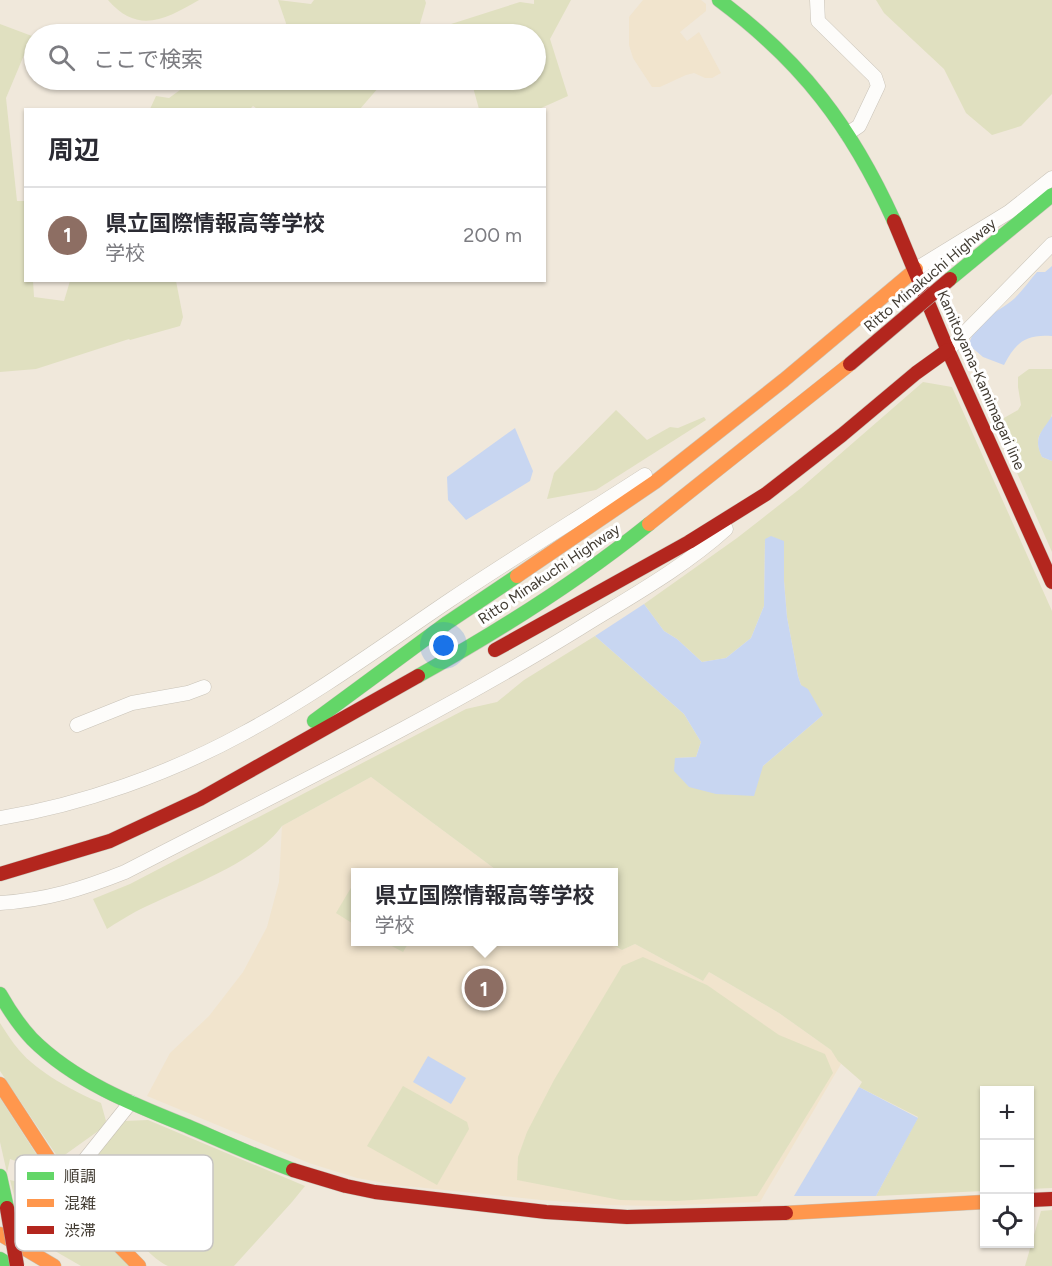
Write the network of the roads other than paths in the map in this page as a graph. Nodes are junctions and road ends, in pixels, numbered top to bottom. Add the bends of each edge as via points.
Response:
1 (719, 0) edge
2 (817, 0) edge
3 (733, 4) edge
4 (848, 134) junction
5 (1052, 178) edge
6 (1052, 195) edge
7 (1052, 244) edge
8 (916, 269) junction
9 (948, 351) junction
10 (702, 445) junction
11 (766, 494) junction
12 (1052, 582) edge
13 (484, 655) dead end
14 (454, 671) dead end
15 (204, 687) dead end
16 (77, 725) dead end
17 (235, 780) junction
18 (0, 818) edge
19 (0, 874) edge
20 (0, 903) edge
21 (0, 993) edge
22 (0, 1084) edge
23 (131, 1102) junction
24 (48, 1155) edge
25 (89, 1155) edge
26 (0, 1176) edge
27 (1052, 1199) edge
28 (1034, 1200) edge
29 (980, 1202) edge
30 (0, 1234) edge
31 (15, 1243) edge
32 (29, 1251) edge
33 (124, 1251) edge
34 (0, 1259) edge
35 (11, 1266) edge
36 (17, 1266) edge
37 (54, 1266) edge
38 (139, 1266) edge

1 - 3 main road, Kamitoyama-Kamimagari line
2 - 4 street via 818,21 875,76 878,86 859,126
3 - 4 main road, Kamitoyama-Kamimagari line via 786,55
4 - 8 main road, Kamitoyama-Kamimagari line via 883,195
5 - 8 street via 1010,212
6 - 17 main road, Ritto Minakuchi Highway, bridge via 850,364 602,562 495,633
7 - 9 street
8 - 9 main road, Kamitoyama-Kamimagari line
8 - 10 main road
9 - 11 main road
9 - 12 main road, Kamitoyama-Kamimagari line
10 - 17 main road via 655,482 447,623
10 - 18 street via 682,450 244,733 123,786
11 - 13 main road via 689,542
11 - 20 street via 710,544 658,580 473,692 125,872 78,890
14 - 17 main road
15 - 16 street via 132,703
17 - 19 main road, Ritto Minakuchi Highway via 110,841
21 - 23 main road via 23,1028 50,1056 81,1078
22 - 24 main road
23 - 25 street
23 - 29 main road via 277,1165 349,1187 406,1197 625,1217
26 - 36 main road, bridge
27 - 28 main road
30 - 31 main road
32 - 37 main road
33 - 38 main road
34 - 35 main road

